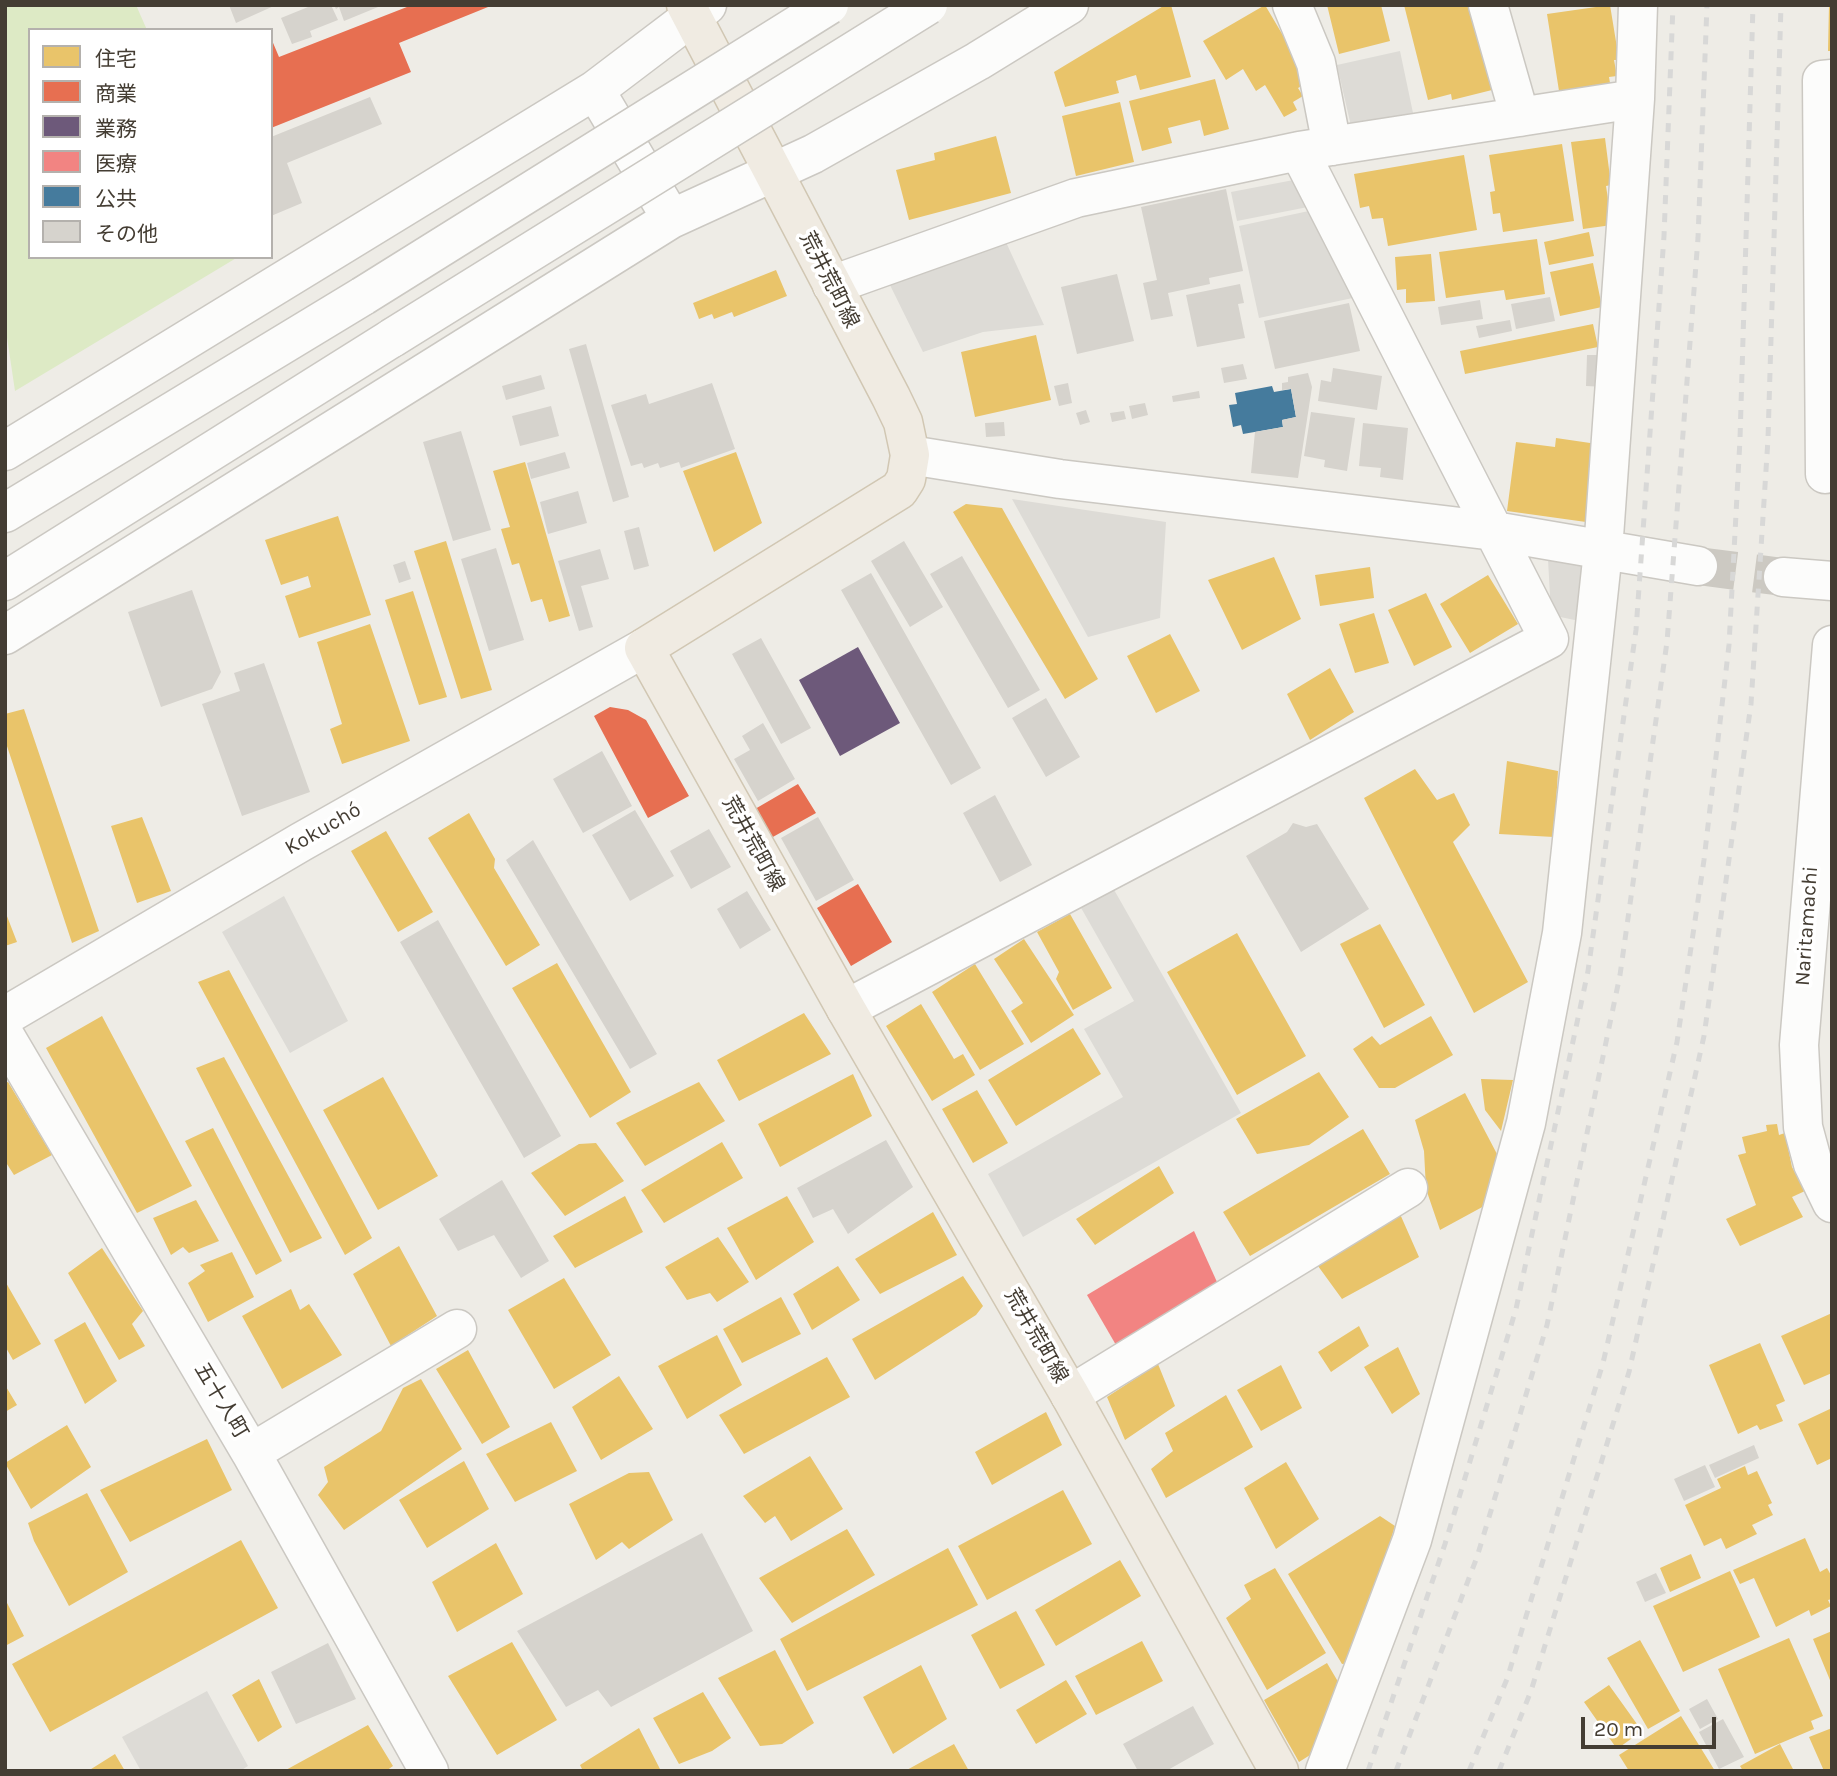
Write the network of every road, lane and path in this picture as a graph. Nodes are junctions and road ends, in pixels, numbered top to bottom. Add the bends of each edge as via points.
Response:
1 (829, 5) edge
2 (928, 5) edge
3 (1069, 5) edge
4 (1292, 5) edge
5 (1488, 5) edge
6 (1638, 5) edge
7 (695, 9) edge
8 (1832, 79) edge
9 (595, 90) junction
10 (1635, 99) junction
11 (1520, 117) junction
12 (1315, 149) junction
13 (775, 172) junction
14 (671, 219) junction
15 (832, 285) junction
16 (5, 451) edge
17 (909, 455) junction
18 (1825, 474) dead end
19 (5, 513) edge
20 (1494, 531) junction
21 (1603, 551) junction
22 (1698, 566) tunnel mouth
23 (1783, 577) tunnel mouth
24 (5, 581) edge
25 (1832, 581) edge
26 (5, 635) edge
27 (1832, 645) edge
28 (644, 648) junction
29 (846, 1009) junction
30 (5, 1016) edge
31 (5, 1036) edge
32 (1408, 1188) dead end
33 (1832, 1203) edge
34 (457, 1329) dead end
35 (1070, 1395) junction
36 (251, 1453) junction
37 (429, 1771) edge
38 (1279, 1771) edge
39 (1325, 1771) edge

1 - 19 street, bridge
2 - 24 street, bridge
3 - 13 street via 978,61
4 - 12 street via 1316,63
5 - 11 street
6 - 10 street
7 - 9 street
7 - 13 main road, 荒井荒町線
8 - 18 street via 1822,80
9 - 14 street
9 - 16 street
10 - 11 street
10 - 21 street
11 - 12 street
12 - 15 street via 1076,198
12 - 20 street
13 - 14 street
13 - 15 main road, 荒井荒町線
14 - 26 street
15 - 17 main road, 荒井荒町線 via 903,422
17 - 20 street via 1060,479
17 - 28 main road, 荒井荒町線 via 906,479 899,490
20 - 21 street
20 - 29 street via 1549,639
21 - 22 street
21 - 39 street via 1562,933 1526,1123 1412,1540
23 - 25 street
27 - 33 street, Naritamachi via 1799,1045 1803,1127
28 - 29 main road, 荒井荒町線
28 - 30 street, Kokuchó
29 - 35 main road, 荒井荒町線
31 - 36 street, 五十人町
32 - 35 street
34 - 36 street
35 - 38 main road, 荒井荒町線
36 - 37 street, 五十人町

